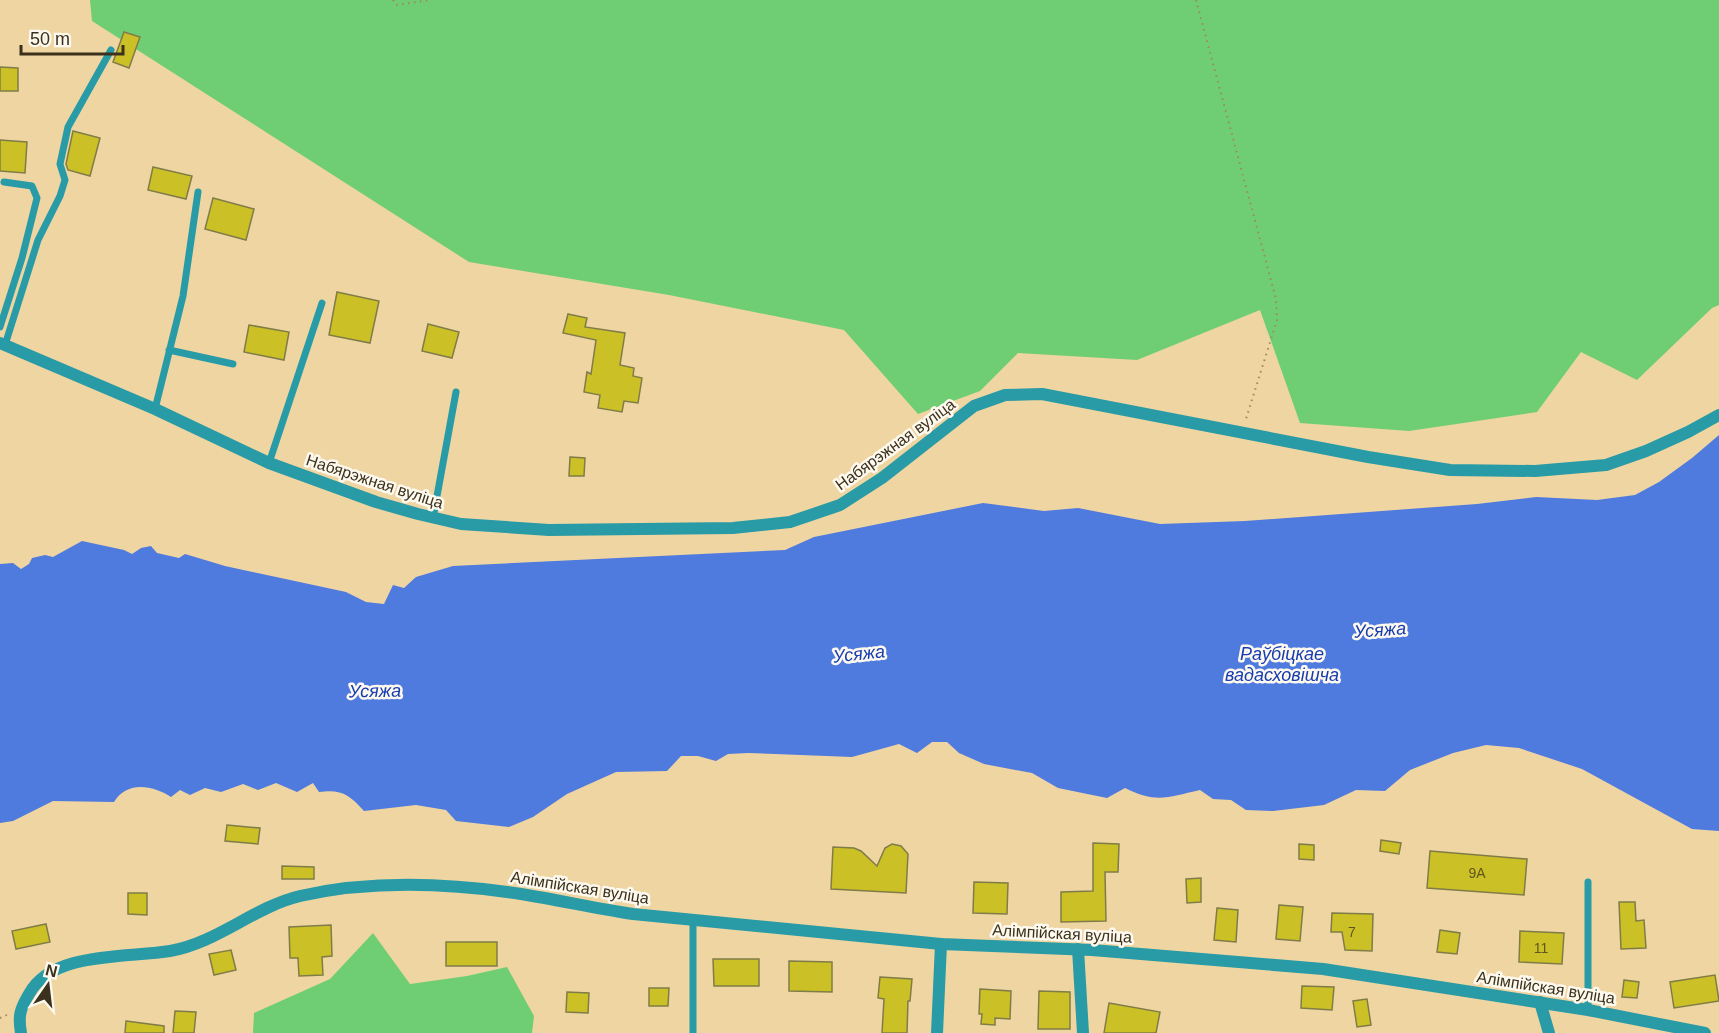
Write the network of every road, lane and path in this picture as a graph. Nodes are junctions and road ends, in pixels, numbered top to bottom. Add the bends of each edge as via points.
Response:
1 (393, 0) edge
2 (430, 0) edge
3 (1196, 0) edge
4 (111, 50) dead end
5 (4, 182) dead end
6 (198, 192) dead end
7 (322, 303) dead end
8 (0, 327) edge
9 (3, 344) edge
10 (169, 350) junction
11 (233, 364) dead end
12 (456, 392) dead end
13 (155, 409) junction
14 (1719, 415) edge
15 (1242, 433) junction
16 (269, 463) junction
17 (433, 518) junction
18 (1588, 882) dead end
19 (693, 919) junction
20 (941, 944) junction
21 (1078, 949) junction
22 (1540, 1002) junction
23 (1588, 1010) junction
24 (21, 1033) edge
25 (693, 1033) edge
26 (938, 1033) edge
27 (1083, 1033) edge
28 (1549, 1033) edge
29 (1705, 1033) edge

1 - 2 path via 396,5
3 - 15 path via 1276,299 1277,320
4 - 9 lane via 68,128 60,164 65,180 38,240
5 - 8 lane via 32,186 37,198
6 - 10 lane via 183,296
7 - 16 lane
9 - 13 street, Набярэжная вуліца
10 - 11 lane
10 - 13 lane
12 - 17 lane
13 - 16 street, Набярэжная вуліца
14 - 15 street, Набярэжная вуліца via 1646,451 1606,465 1535,471 1450,470
15 - 17 street, Набярэжная вуліца via 1042,394 1005,394 974,406 882,478 840,505 790,522 733,528 549,530 461,524
16 - 17 street, Набярэжная вуліца
18 - 23 lane
19 - 20 street, Алімпійская вуліца
19 - 24 street, Алімпійская вуліца via 633,914 469,887 346,888 297,897 173,951 76,961 52,971 34,985 20,1010
19 - 25 lane
20 - 21 street, Алімпійская вуліца
20 - 26 street
21 - 22 street, Алімпійская вуліца via 1323,969
21 - 27 street
22 - 23 street, Алімпійская вуліца
22 - 28 street
23 - 29 street, Алімпійская вуліца

